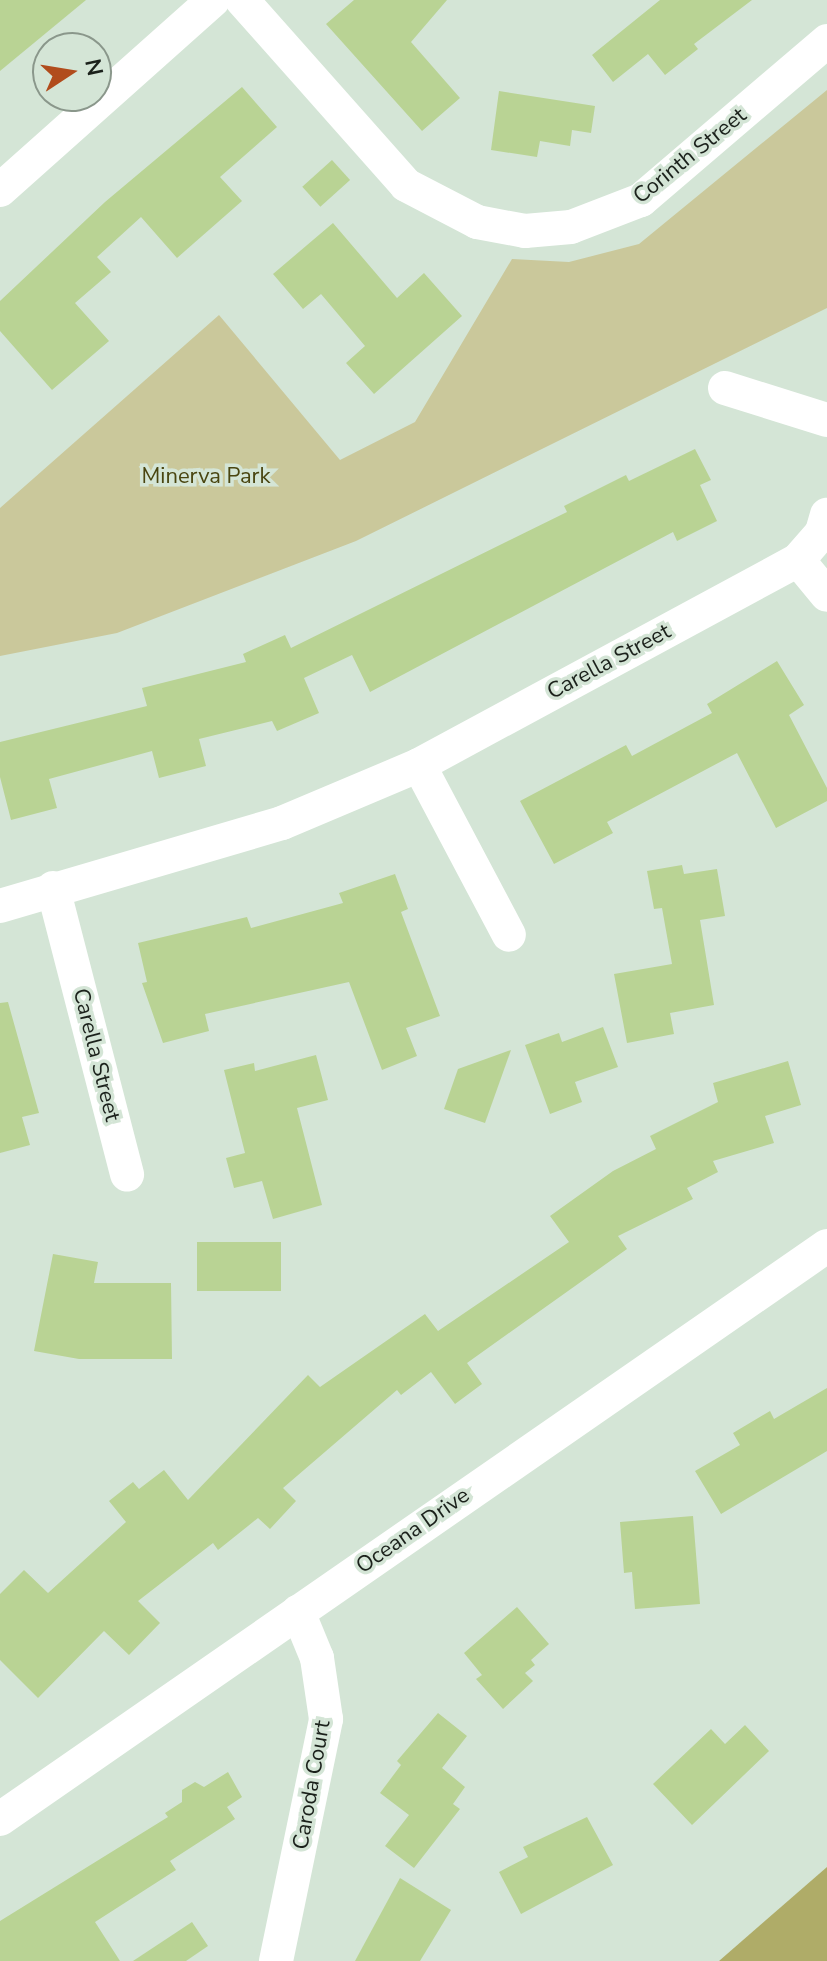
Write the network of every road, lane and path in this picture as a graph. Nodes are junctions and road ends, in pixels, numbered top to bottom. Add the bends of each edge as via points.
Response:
1 (213, 0) edge
2 (242, 0) edge
3 (827, 41) edge
4 (0, 190) edge
5 (725, 388) dead end
6 (827, 420) edge
7 (827, 515) edge
8 (798, 560) junction
9 (827, 595) edge
10 (419, 765) junction
11 (53, 888) junction
12 (0, 906) edge
13 (509, 935) dead end
14 (127, 1175) dead end
15 (827, 1246) edge
16 (298, 1612) junction
17 (0, 1819) edge
18 (276, 1961) edge

1 - 4 street
2 - 3 street, Corinth Street via 406,185 477,222 525,231 571,227 641,200
5 - 6 street
7 - 8 street, Carella Street via 822,532
8 - 9 street
8 - 10 street, Carella Street
10 - 11 street, Carella Street via 282,823
10 - 13 street
11 - 12 street, Carella Street
11 - 14 street, Carella Street
15 - 16 street, Oceana Drive
16 - 17 street, Oceana Drive
16 - 18 street, Caroda Court via 317,1658 326,1719

